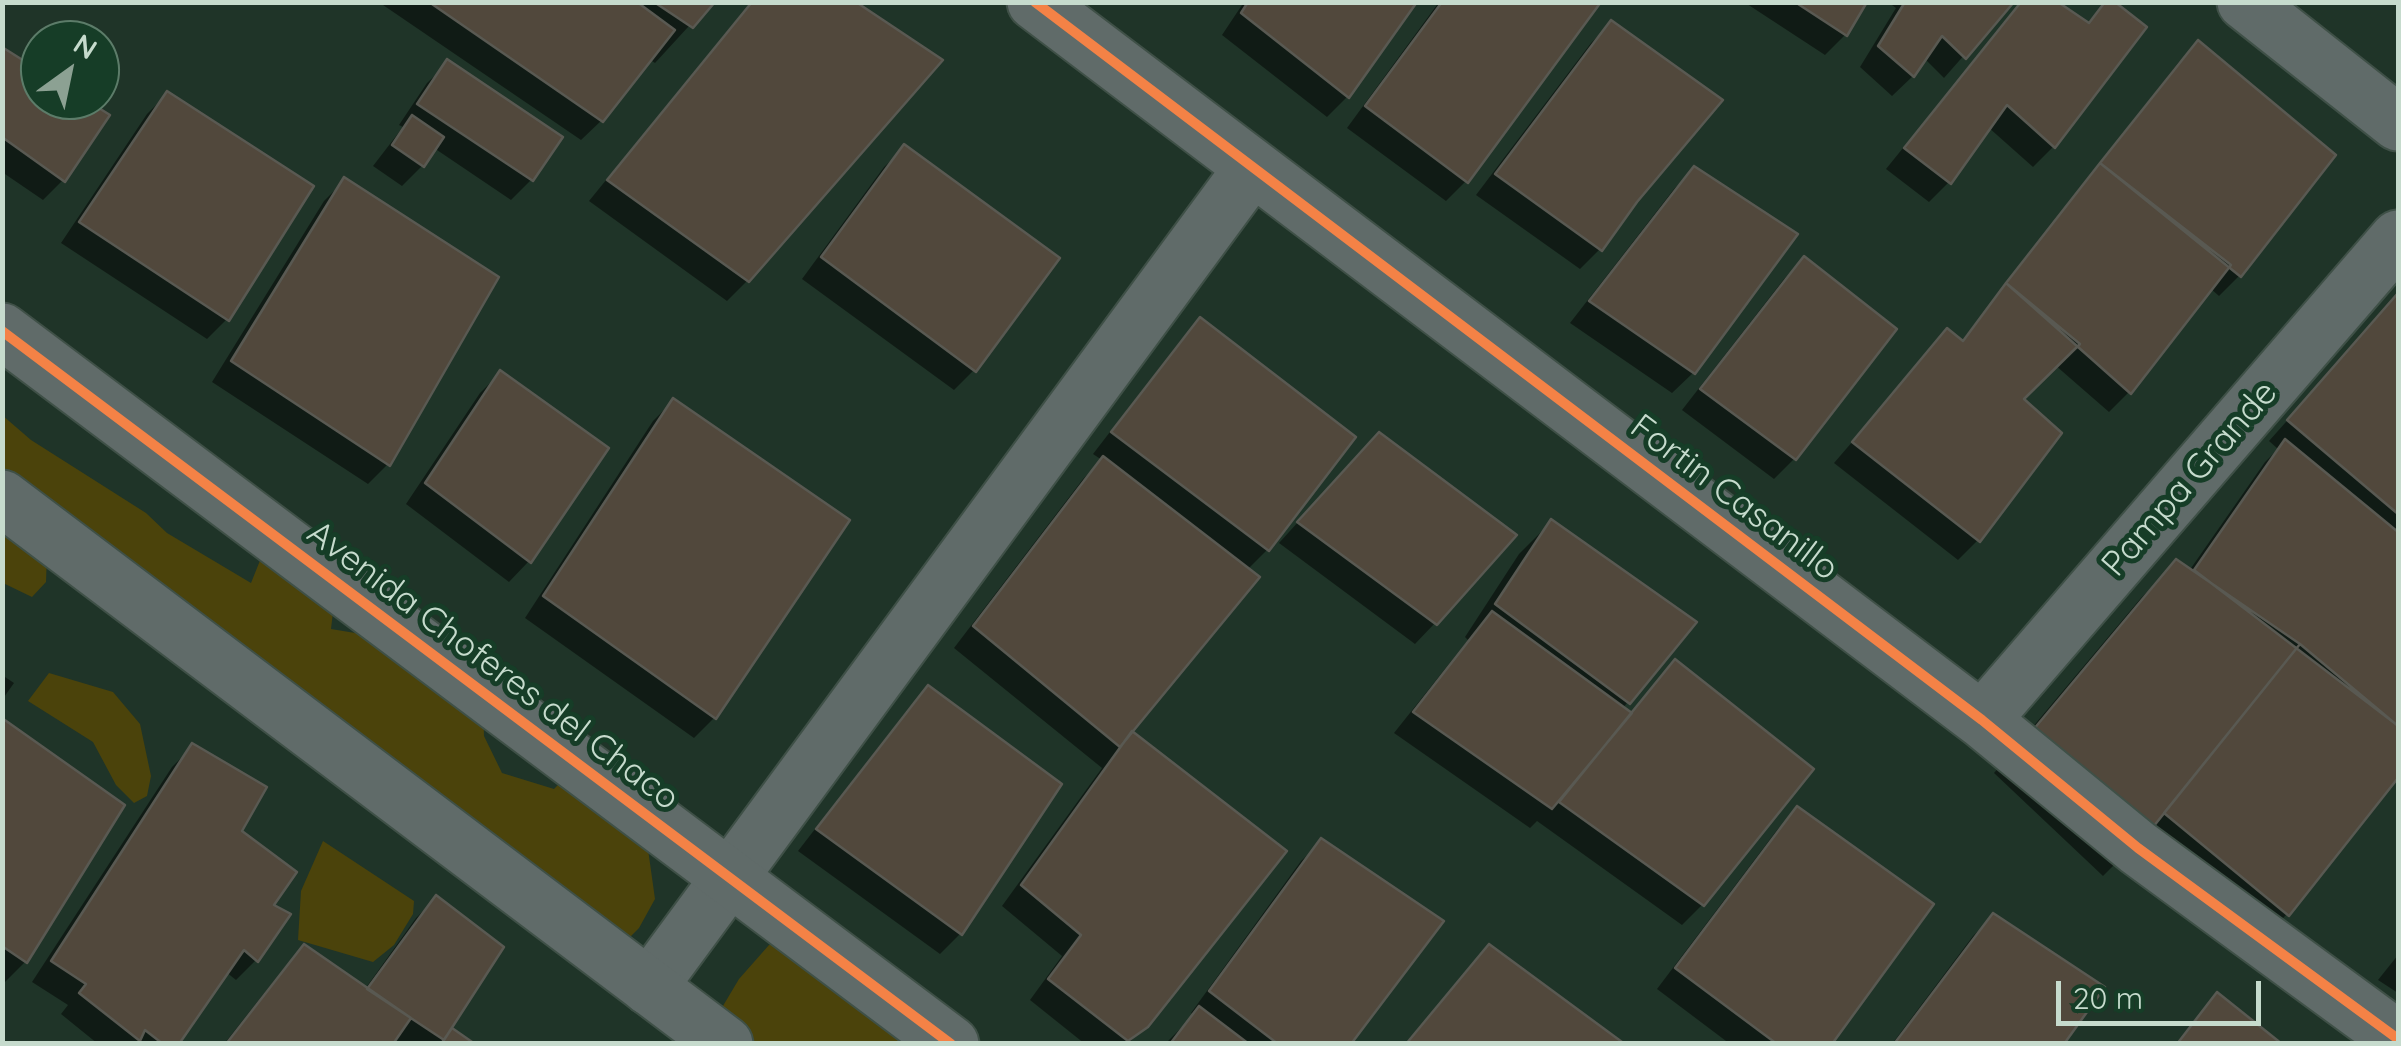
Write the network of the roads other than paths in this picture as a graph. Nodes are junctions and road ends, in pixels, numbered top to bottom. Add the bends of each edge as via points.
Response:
1 (1036, 2) edge
2 (2245, 2) edge
3 (2398, 123) edge
4 (1252, 168) junction
5 (2398, 238) edge
6 (2, 331) edge
7 (2, 498) edge
8 (1982, 720) junction
9 (730, 877) junction
10 (649, 987) junction
11 (2398, 1039) edge
12 (725, 1044) edge
13 (952, 1044) edge

1 - 4 street, Fortin Casanillo
2 - 3 street
4 - 8 street, Fortin Casanillo
4 - 9 street
5 - 8 street, Pampa Grande
6 - 9 street, Avenida Choferes del Chaco
7 - 10 street
8 - 11 street, Fortin Casanillo via 2138,848
9 - 10 street
9 - 13 street, Avenida Choferes del Chaco
10 - 12 street

